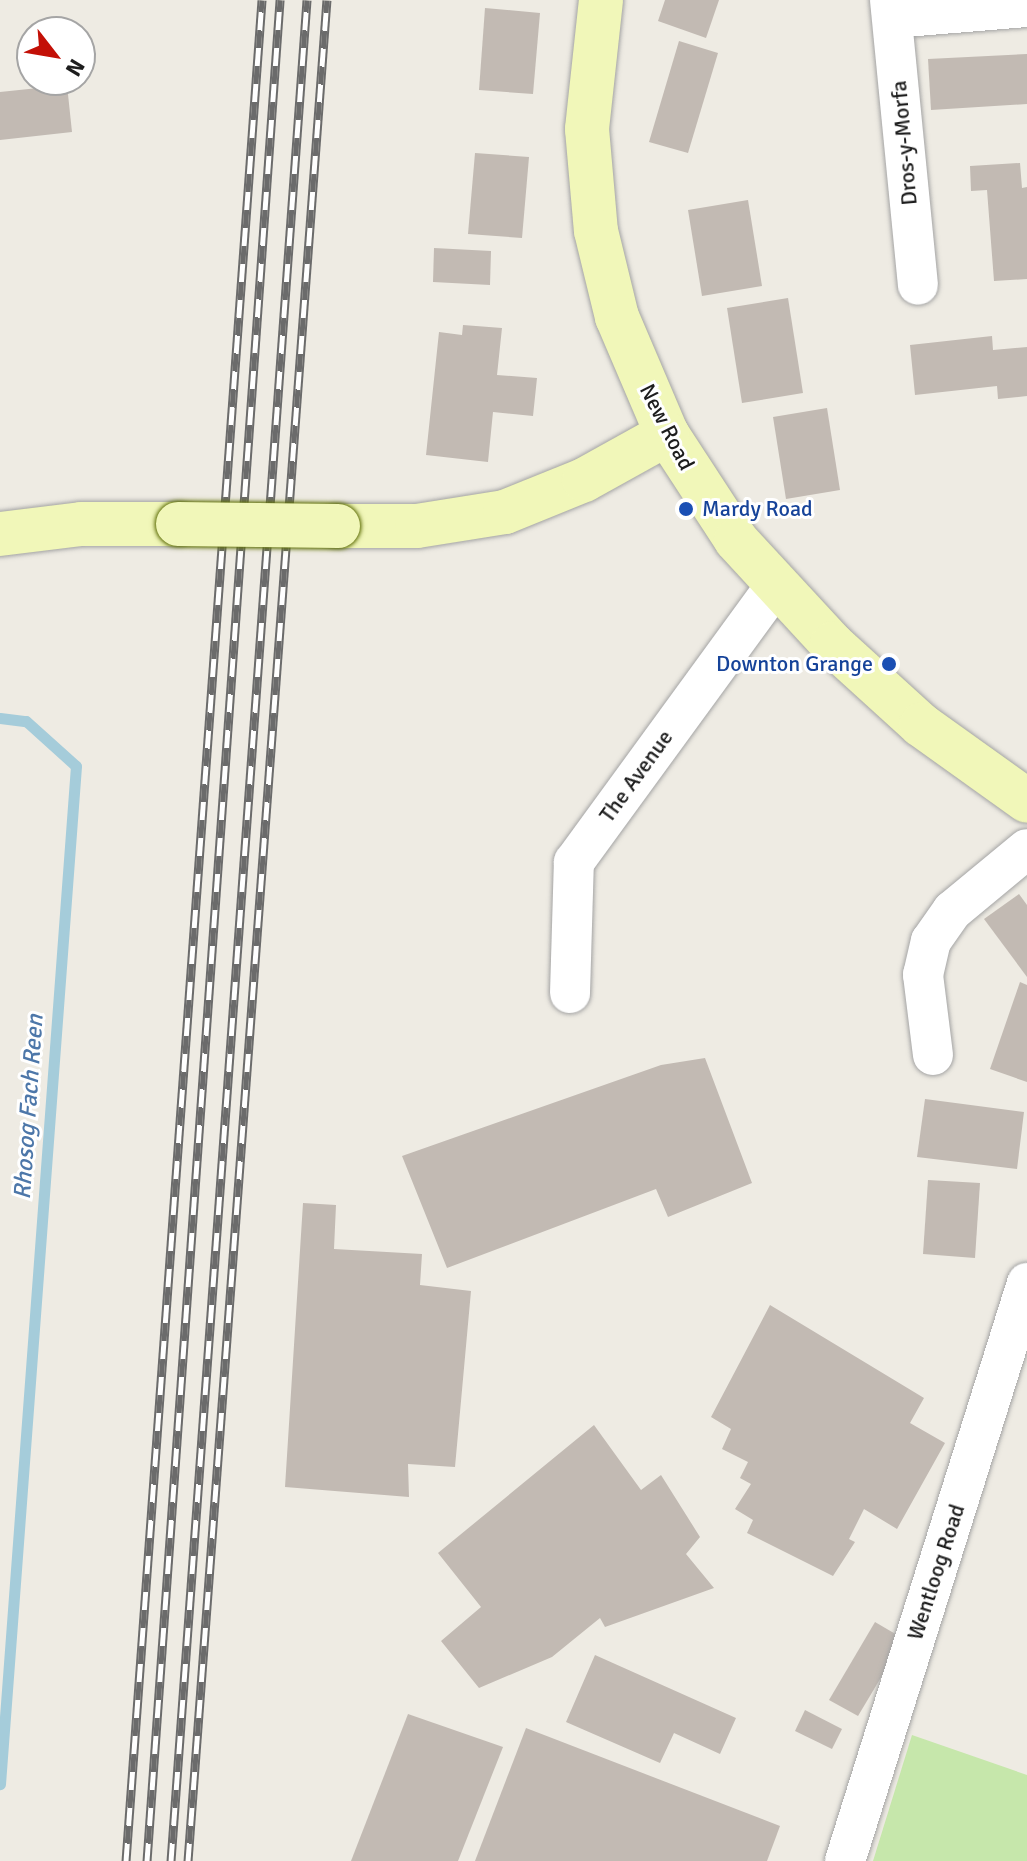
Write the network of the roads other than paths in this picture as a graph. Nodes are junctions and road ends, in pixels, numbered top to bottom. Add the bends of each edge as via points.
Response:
1 (601, 0) edge
2 (1027, 7) edge
3 (892, 9) edge
4 (918, 285) dead end
5 (667, 434) junction
6 (0, 534) edge
7 (776, 585) junction
8 (1017, 786) edge
9 (1027, 849) edge
10 (570, 993) dead end
11 (933, 1055) dead end
12 (1027, 1283) edge
13 (845, 1861) edge

1 - 5 main road, New Road via 587,129 596,231 617,317
2 - 3 street
3 - 4 street, Dros-y-Morfa
5 - 6 main road, bridge via 584,480 505,512 417,526 81,524
5 - 7 main road, New Road via 706,500
7 - 8 main road, New Road via 862,674
7 - 10 street, The Avenue via 574,862
9 - 11 street via 952,911 931,941 923,975
12 - 13 street, Wentloog Road

